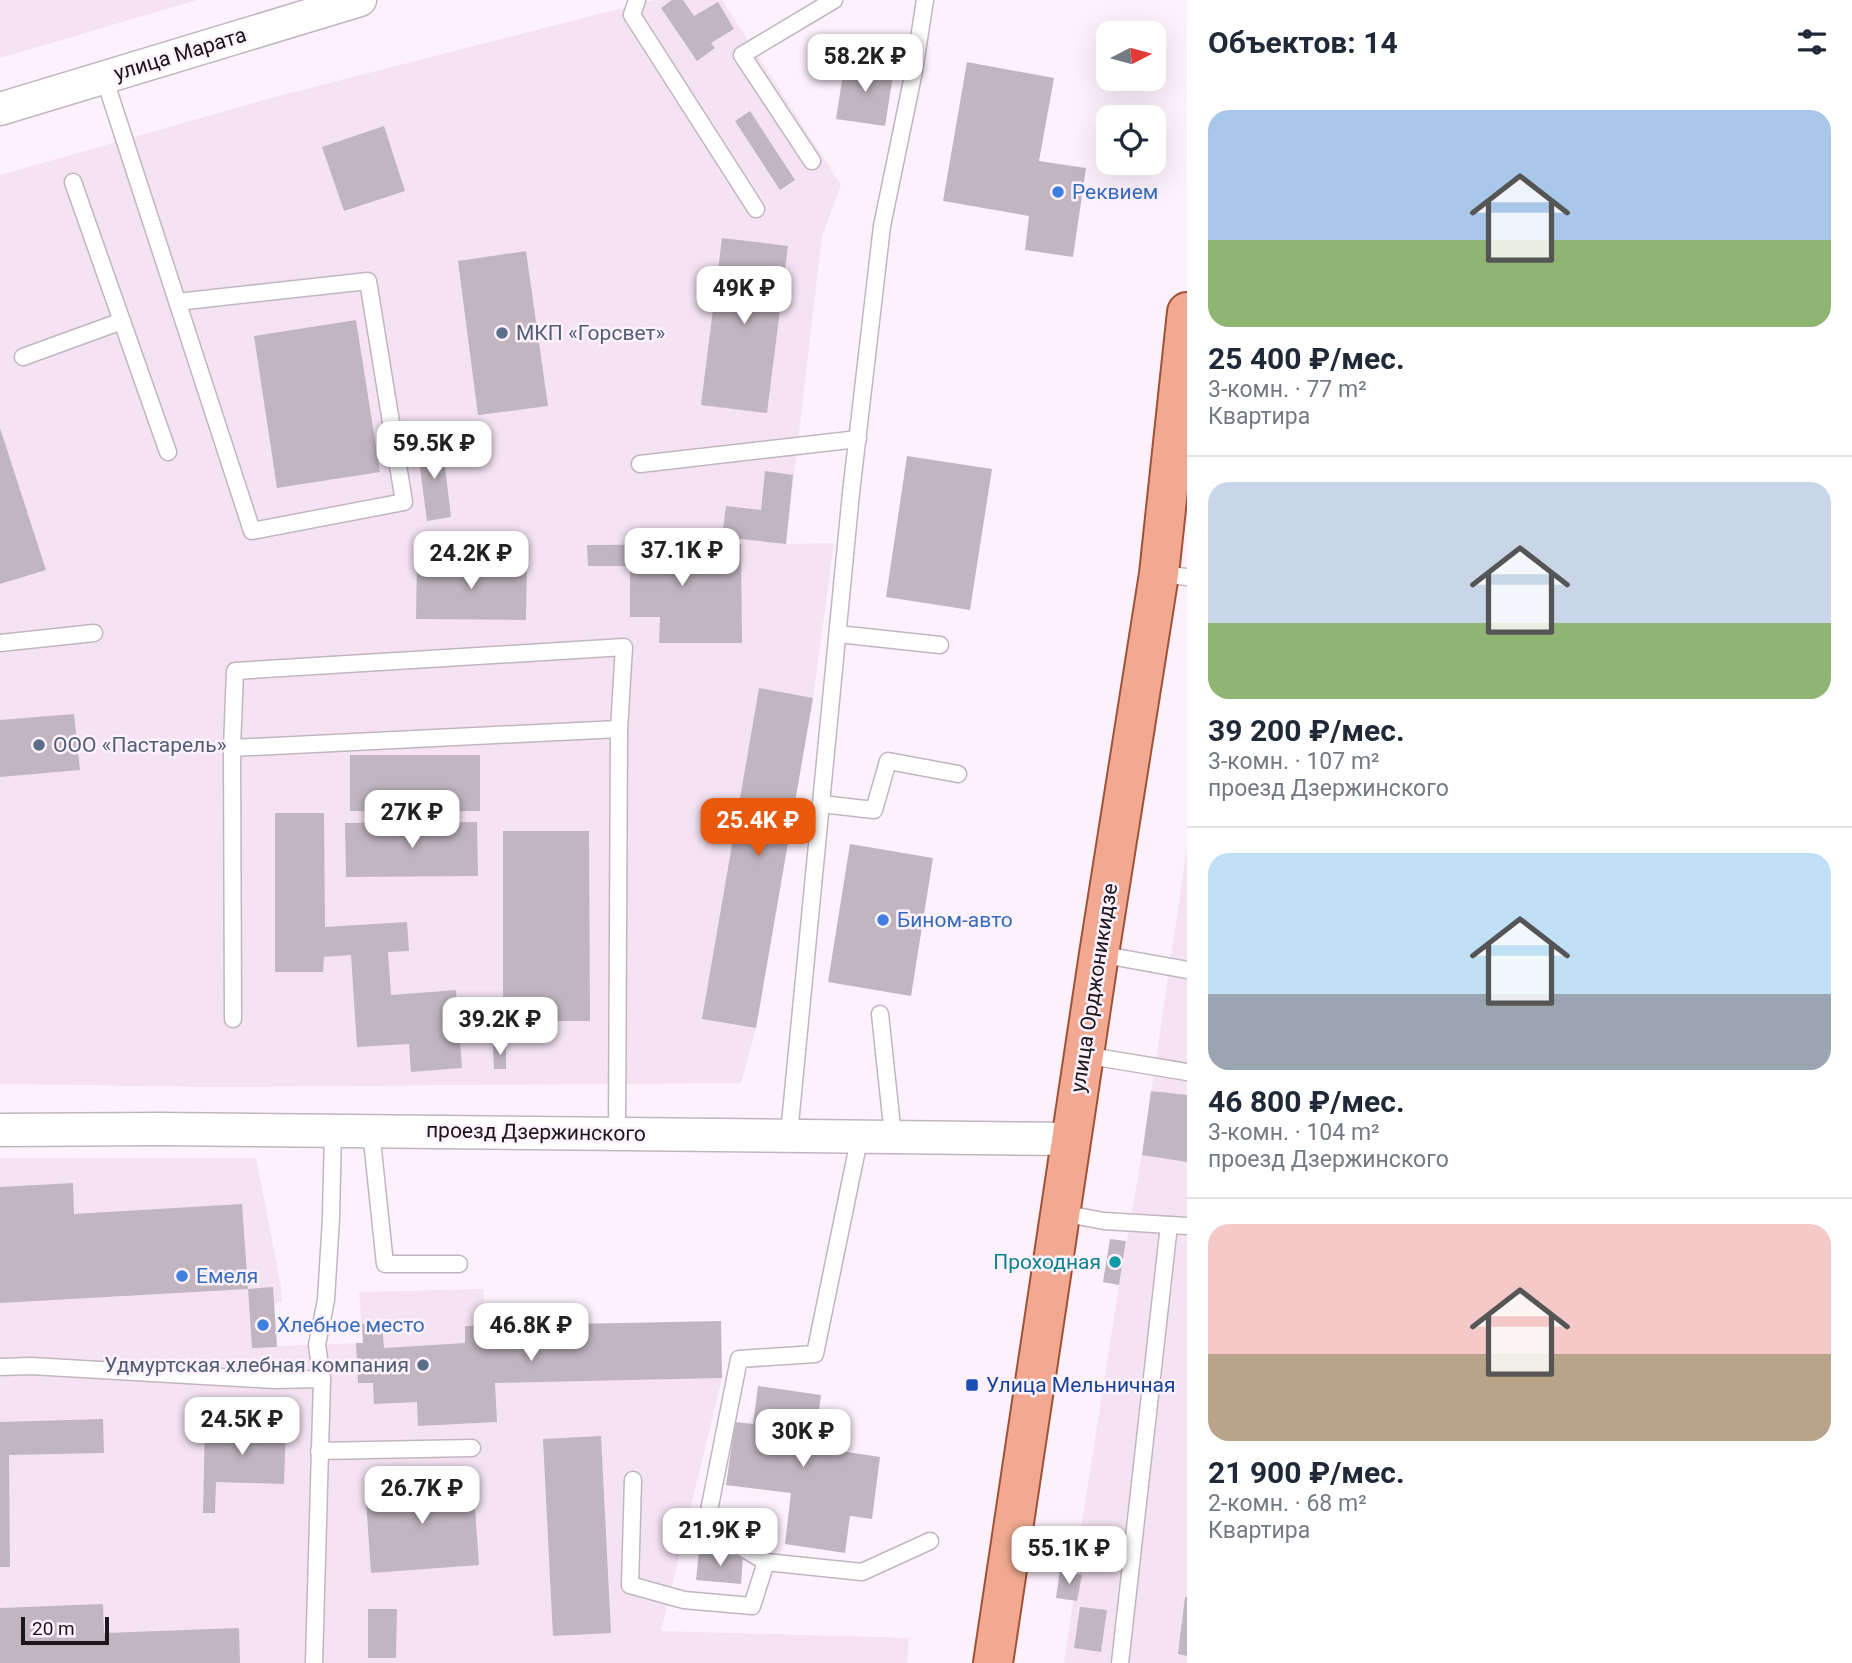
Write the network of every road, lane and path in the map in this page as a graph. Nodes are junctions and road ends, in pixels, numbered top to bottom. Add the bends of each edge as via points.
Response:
1 (360, 0) edge
2 (637, 0) edge
3 (834, 0) edge
4 (925, 0) edge
5 (104, 78) junction
6 (0, 109) edge
7 (812, 161) dead end
8 (73, 182) dead end
9 (756, 209) dead end
10 (177, 302) junction
11 (1187, 312) edge
12 (122, 321) junction
13 (23, 357) dead end
14 (858, 439) junction
15 (168, 452) dead end
16 (639, 464) dead end
17 (1173, 575) edge
18 (94, 632) dead end
19 (838, 634) junction
20 (0, 643) edge
21 (940, 645) dead end
22 (619, 729) junction
23 (232, 748) junction
24 (958, 774) dead end
25 (821, 804) junction
26 (1099, 954) junction
27 (1187, 970) edge
28 (880, 1014) dead end
29 (233, 1019) dead end
30 (1084, 1055) junction
31 (1187, 1072) edge
32 (0, 1130) edge
33 (333, 1130) junction
34 (371, 1130) junction
35 (617, 1133) junction
36 (789, 1135) junction
37 (860, 1135) junction
38 (893, 1136) junction
39 (1072, 1139) junction
40 (1061, 1213) junction
41 (1169, 1225) junction
42 (1187, 1226) edge
43 (458, 1264) dead end
44 (0, 1367) edge
45 (322, 1379) junction
46 (472, 1448) dead end
47 (320, 1451) junction
48 (633, 1480) dead end
49 (930, 1541) dead end
50 (766, 1562) junction
51 (314, 1663) edge
52 (993, 1663) edge
53 (1120, 1663) edge

1 - 5 street, улица Марата
2 - 9 lane via 632,15
3 - 7 lane via 742,55
4 - 14 lane via 882,226
5 - 6 street, улица Марата
5 - 10 lane
8 - 12 lane
10 - 10 lane via 252,531 404,502 368,282
11 - 17 main road, улица Орджоникидзе
12 - 13 lane
12 - 15 lane
14 - 16 lane
14 - 19 lane
17 - 26 main road, улица Орджоникидзе
18 - 20 lane
19 - 21 lane
19 - 25 lane
22 - 23 lane
22 - 23 lane via 624,647 234,671
22 - 35 lane
23 - 29 lane
24 - 25 lane via 888,761 874,810
25 - 36 lane
26 - 27 lane
26 - 30 main road, улица Орджоникидзе
28 - 38 lane
30 - 31 lane
30 - 39 main road, улица Орджоникидзе
32 - 33 street, проезд Дзержинского
33 - 34 street, проезд Дзержинского
33 - 45 lane via 326,1300 317,1345
34 - 35 street, проезд Дзержинского
34 - 43 lane via 384,1264
35 - 36 street, проезд Дзержинского
36 - 37 street, проезд Дзержинского
37 - 38 street, проезд Дзержинского
37 - 50 lane via 815,1354 738,1359 706,1526
38 - 39 street, проезд Дзержинского
39 - 40 main road, улица Орджоникидзе
40 - 41 lane
40 - 52 main road, улица Орджоникидзе
41 - 42 lane
41 - 53 lane
44 - 45 lane
45 - 47 lane
46 - 47 lane
47 - 51 lane
48 - 50 lane via 630,1585 684,1600 752,1606
49 - 50 lane via 862,1572

